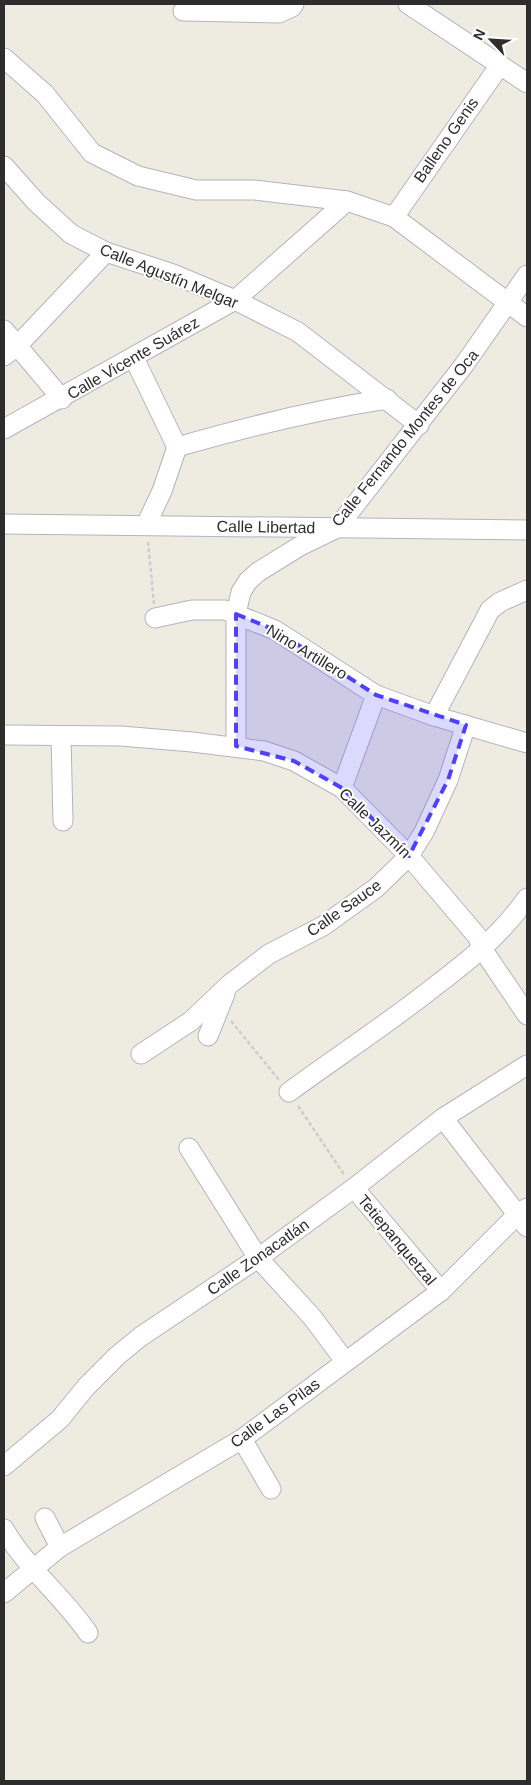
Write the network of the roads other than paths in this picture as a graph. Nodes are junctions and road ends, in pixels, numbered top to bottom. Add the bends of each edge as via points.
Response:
1 (294, 4) edge
2 (408, 4) edge
3 (183, 11) dead end
4 (4, 58) edge
5 (500, 64) junction
6 (527, 83) edge
7 (4, 166) edge
8 (347, 201) junction
9 (394, 216) junction
10 (106, 252) junction
11 (527, 275) edge
12 (235, 300) junction
13 (508, 304) junction
14 (527, 317) edge
15 (4, 330) edge
16 (11, 350) edge
17 (134, 358) junction
18 (62, 399) junction
19 (387, 399) junction
20 (419, 425) junction
21 (4, 429) edge
22 (177, 447) junction
23 (4, 524) edge
24 (146, 525) junction
25 (337, 528) junction
26 (526, 529) edge
27 (527, 590) edge
28 (236, 614) junction
29 (155, 618) road end
30 (376, 696) junction
31 (434, 716) junction
32 (466, 725) junction
33 (4, 735) edge
34 (61, 737) junction
35 (527, 743) edge
36 (236, 746) junction
37 (342, 788) junction
38 (63, 821) dead end
39 (410, 856) junction
40 (527, 898) edge
41 (483, 950) junction
42 (230, 984) junction
43 (527, 1013) edge
44 (208, 1036) dead end
45 (141, 1054) dead end
46 (527, 1065) edge
47 (289, 1092) dead end
48 (442, 1118) junction
49 (189, 1148) dead end
50 (354, 1188) junction
51 (524, 1217) edge
52 (258, 1258) junction
53 (441, 1291) junction
54 (345, 1361) junction
55 (242, 1439) junction
56 (4, 1466) edge
57 (271, 1489) dead end
58 (45, 1518) dead end
59 (4, 1529) edge
60 (60, 1547) junction
61 (31, 1569) junction
62 (4, 1593) edge
63 (88, 1634) dead end

1 - 3 street via 279,13
2 - 5 street
4 - 8 street via 45,94 92,153 138,176 196,190 254,190
5 - 6 street
5 - 9 street, Balleno Genis
7 - 10 street, Calle Agustín Melgar via 71,234
8 - 9 street
8 - 12 street, Calle Vicente Suárez
9 - 13 street
10 - 12 street, Calle Agustín Melgar via 173,274
10 - 16 street
11 - 13 street, Calle Fernando Montes de Oca
12 - 17 street, Calle Vicente Suárez
12 - 19 street, Calle Agustín Melgar via 298,332
13 - 14 street
13 - 20 street, Calle Fernando Montes de Oca
15 - 16 street
16 - 18 street
17 - 18 street, Calle Vicente Suárez
17 - 22 street
18 - 21 street, Calle Vicente Suárez
19 - 20 street, Calle Agustín Melgar
19 - 22 street via 326,408
20 - 25 street, Calle Fernando Montes de Oca
22 - 24 street
23 - 24 street, Calle Libertad
24 - 25 street, Calle Libertad
25 - 26 street, Calle Libertad
25 - 28 street, Calle Fernando Montes de Oca via 258,572 241,592
27 - 31 street via 490,610
28 - 29 street, Nino Artillero via 225,610 192,610
28 - 30 street, Nino Artillero via 275,630
28 - 36 street, Calle Fernando Montes de Oca
30 - 31 street, Nino Artillero
30 - 37 street
31 - 32 street, Nino Artillero
32 - 35 street, Nino Artillero
32 - 39 street, Calle Sauce via 448,780
33 - 34 street, Calle Jazmín
34 - 36 street, Calle Jazmín via 120,736
34 - 38 street
36 - 37 street, Calle Jazmín via 294,761
37 - 39 street, Calle Jazmín
39 - 41 street, Calle Jazmín via 477,936
39 - 42 street, Calle Sauce via 376,888 323,926 269,954
40 - 41 street
41 - 43 street, Calle Jazmín
41 - 47 street
42 - 44 street
42 - 45 street, Calle Sauce via 191,1021
46 - 48 street, Calle Zonacatlán
48 - 50 street, Calle Zonacatlán
48 - 51 street
49 - 52 street
50 - 52 street, Calle Zonacatlán
50 - 53 street, Tetiepanquetzal
51 - 53 street, Calle Las Pilas
52 - 54 street via 312,1318
52 - 56 street, Calle Zonacatlán via 140,1337 86,1387 60,1419
53 - 54 street, Calle Las Pilas
54 - 55 street, Calle Las Pilas
55 - 57 street
55 - 60 street, Calle Las Pilas
58 - 60 street
59 - 61 street
60 - 61 street, Calle Las Pilas
61 - 62 street, Calle Las Pilas
61 - 63 street via 76,1615

